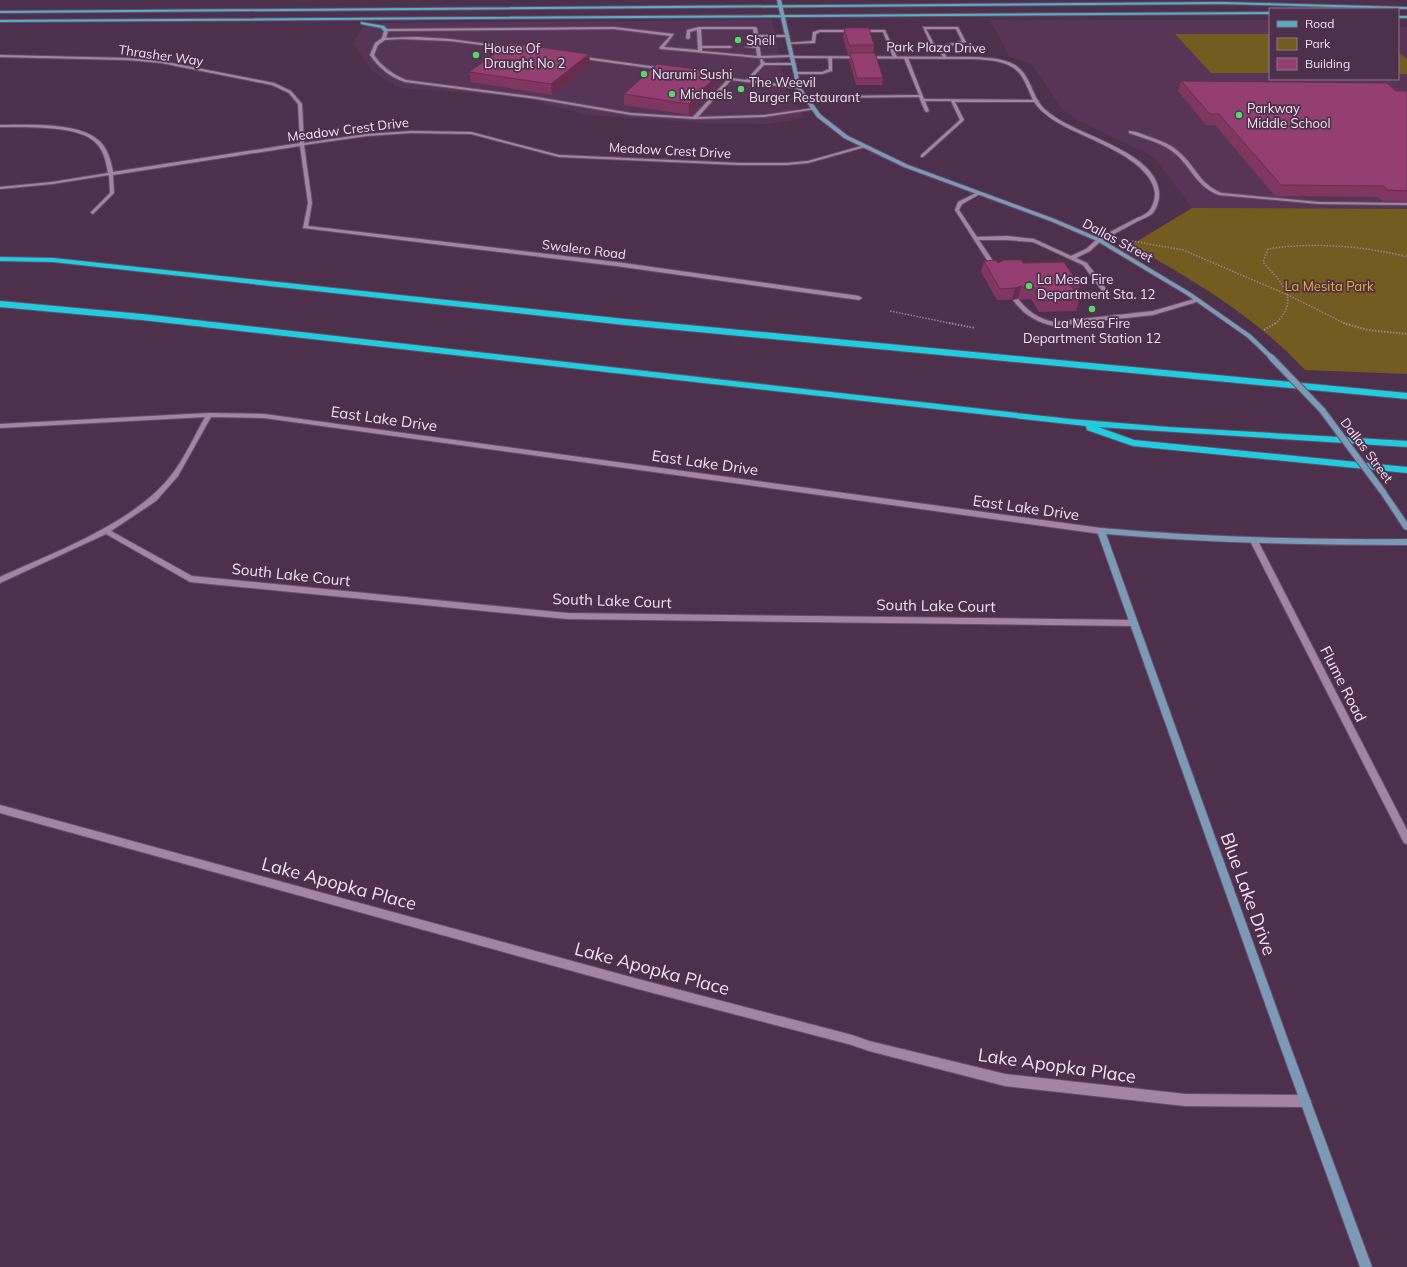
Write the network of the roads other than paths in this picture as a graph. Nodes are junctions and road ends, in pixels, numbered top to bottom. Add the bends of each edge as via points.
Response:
1 (779, 0) edge
2 (635, 2) dead end
3 (661, 2) dead end
4 (781, 6) junction
5 (618, 7) junction
6 (680, 7) junction
7 (1407, 8) edge
8 (0, 12) edge
9 (1269, 13) edge
10 (783, 15) junction
11 (309, 19) junction
12 (0, 21) edge
13 (699, 28) junction
14 (386, 30) junction
15 (745, 33) dead end
16 (699, 34) junction
17 (706, 34) dead end
18 (756, 35) junction
19 (788, 36) junction
20 (688, 38) dead end
21 (384, 39) junction
22 (789, 43) junction
23 (757, 46) junction
24 (730, 47) dead end
25 (747, 47) dead end
26 (940, 47) junction
27 (519, 48) edge
28 (700, 49) junction
29 (0, 56) edge
30 (576, 56) edge
31 (760, 57) junction
32 (792, 57) junction
33 (830, 57) junction
34 (896, 57) junction
35 (906, 58) junction
36 (945, 58) junction
37 (763, 64) junction
38 (794, 64) junction
39 (668, 70) edge
40 (796, 74) junction
41 (707, 76) edge
42 (730, 79) junction
43 (747, 81) junction
44 (799, 88) junction
45 (826, 97) dead end
46 (922, 98) junction
47 (953, 100) junction
48 (1036, 101) junction
49 (814, 109) junction
50 (928, 111) dead end
51 (694, 118) junction
52 (0, 126) edge
53 (1131, 132) dead end
54 (302, 146) junction
55 (863, 146) junction
56 (923, 156) dead end
57 (112, 174) junction
58 (0, 188) edge
59 (978, 193) junction
60 (1407, 204) edge
61 (93, 213) dead end
62 (975, 239) junction
63 (1099, 240) junction
64 (1071, 258) junction
65 (0, 259) edge
66 (997, 272) edge
67 (1107, 294) dead end
68 (859, 298) dead end
69 (1016, 300) edge
70 (1198, 300) junction
71 (0, 304) edge
72 (1407, 396) edge
73 (209, 415) junction
74 (1070, 422) junction
75 (0, 426) edge
76 (1407, 444) edge
77 (1407, 470) edge
78 (1407, 527) edge
79 (106, 531) junction
80 (1101, 531) junction
81 (1254, 541) junction
82 (1407, 542) edge
83 (0, 580) edge
84 (1133, 623) junction
85 (0, 809) edge
86 (1407, 840) edge
87 (1305, 1101) junction
88 (1366, 1267) edge

1 - 4 street, Dallas Street
2 - 5 main road
3 - 6 main road
4 - 6 main road
4 - 7 main road via 1222,3
4 - 10 street, Dallas Street
5 - 6 main road
5 - 8 main road
9 - 10 main road
10 - 11 main road
10 - 19 street, Dallas Street
11 - 12 main road
11 - 14 main road via 367,23
13 - 16 street
13 - 18 street via 755,28
13 - 20 street via 688,31
14 - 21 street
14 - 28 street via 614,28 673,35 661,48
15 - 18 street
16 - 17 street
16 - 28 street
18 - 19 street
18 - 23 street
19 - 22 street, Dallas Street
21 - 27 street via 432,38
21 - 51 street via 376,44 372,55 379,65 393,76 405,81 537,98 631,114
22 - 32 street, Dallas Street
22 - 34 street via 814,42 814,33 820,31 884,31
23 - 25 street
23 - 31 street
24 - 28 street
26 - 26 street via 933,45 924,28 957,28 964,42
26 - 36 street
28 - 31 street, Park Plaza Drive
29 - 54 street, Thrasher Way via 104,58 168,64 280,87 298,100
30 - 39 street
31 - 32 street, Park Plaza Drive
31 - 37 street
32 - 33 street, Park Plaza Drive
32 - 38 street, Dallas Street
33 - 34 street, Park Plaza Drive
33 - 40 street via 831,70
34 - 35 street, Park Plaza Drive
35 - 36 street, Park Plaza Drive
35 - 46 street
36 - 48 street, Park Plaza Drive via 1000,60 1021,72
37 - 38 street
37 - 43 street
38 - 40 street, Dallas Street
40 - 44 street, Dallas Street
41 - 42 street
42 - 43 street
42 - 51 street
43 - 44 street
44 - 49 street, Dallas Street
45 - 46 street
46 - 47 street
46 - 50 street
47 - 48 street
47 - 56 street via 962,120
48 - 63 street, Park Plaza Drive via 1041,109 1061,124 1125,153 1144,169 1156,184 1158,199 1150,213
49 - 51 street via 764,116
49 - 55 street, Dallas Street via 846,137
52 - 57 street via 44,126 83,134 96,140 103,147
53 - 60 street via 1173,149 1180,154 1207,189 1221,194 1319,203
54 - 55 street, Meadow Crest Drive via 367,135 461,132 486,135 559,156 786,164 808,162
54 - 57 street, Meadow Crest Drive
54 - 68 street, Swalero Road via 310,203 305,227 616,264
55 - 59 street, Dallas Street via 906,166
57 - 58 street, Meadow Crest Drive
57 - 61 street via 112,193
59 - 62 street via 960,203 957,210
59 - 63 street, Dallas Street
62 - 64 street via 1007,238 1034,241
62 - 66 street
63 - 64 street, Park Plaza Drive via 1088,250
63 - 70 street, Dallas Street
64 - 67 street via 1085,264
65 - 72 highway via 53,260 633,323
69 - 70 street via 1038,321 1054,324 1153,313
70 - 78 street, Dallas Street, bridge via 1250,336 1322,410
71 - 74 highway via 142,317
73 - 75 street, East Lake Drive
73 - 79 street via 176,474 154,499
73 - 80 street, East Lake Drive via 264,416
74 - 76 highway
74 - 77 highway via 1133,443
79 - 83 street
79 - 84 street, South Lake Court via 190,579 567,616
80 - 81 street, East Lake Drive via 1181,539
80 - 84 street, Blue Lake Drive
81 - 82 street, East Lake Drive
81 - 86 street, Flume Road
84 - 87 street, Blue Lake Drive
85 - 87 street, Lake Apopka Place via 638,984 1005,1080 1185,1100
87 - 88 street, Blue Lake Drive

